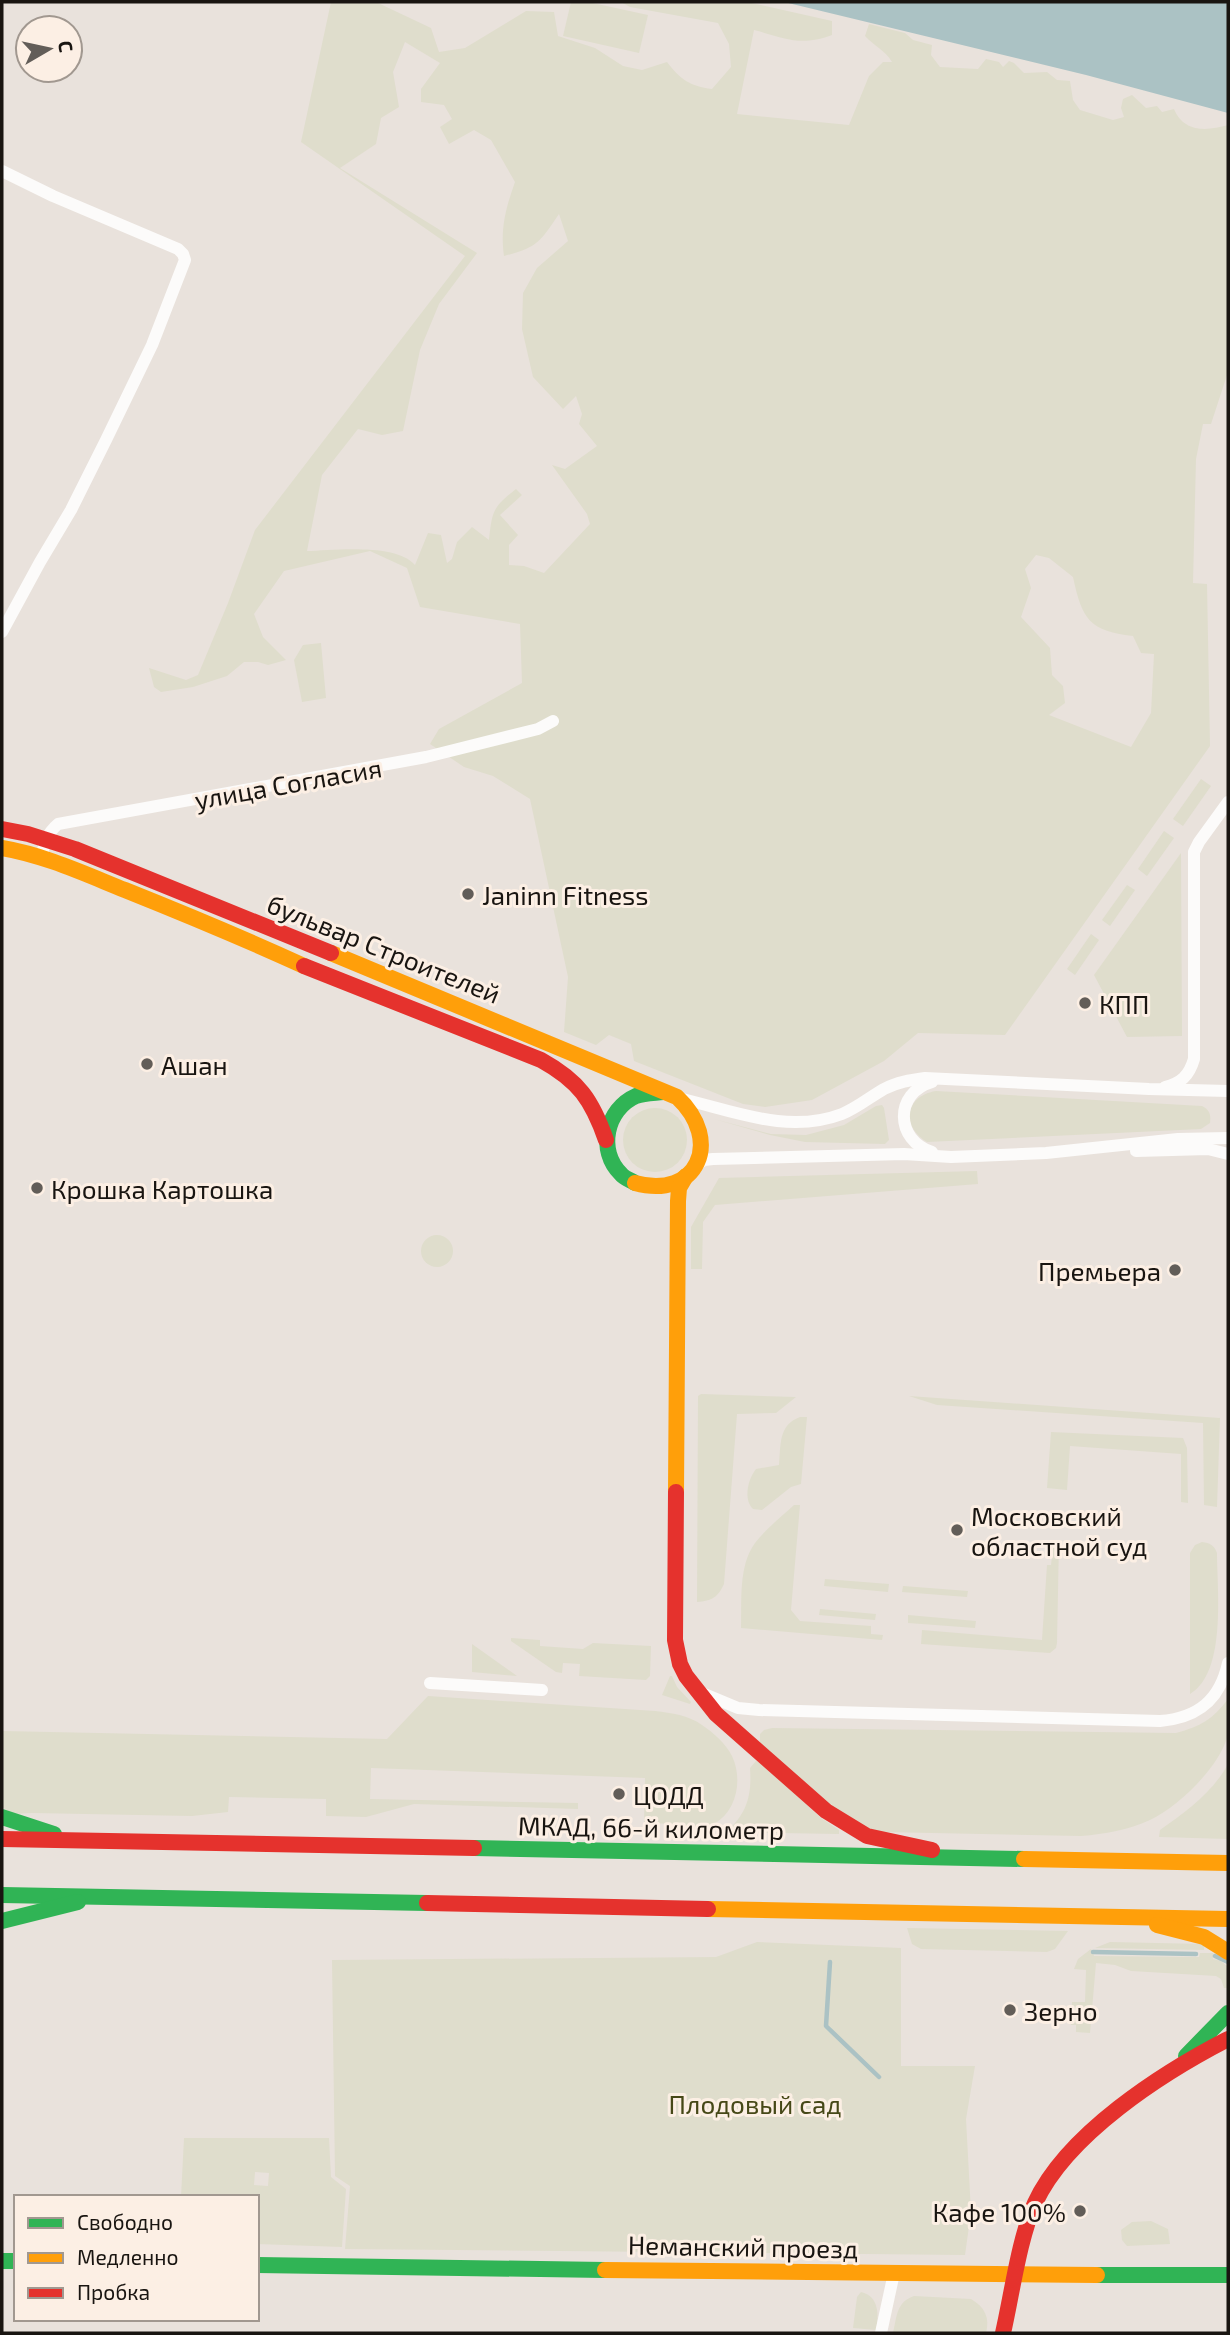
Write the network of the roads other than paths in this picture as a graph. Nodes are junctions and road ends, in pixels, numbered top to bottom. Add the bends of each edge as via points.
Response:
1 (2, 171) edge
2 (2, 632) edge
3 (553, 722) dead end
4 (1228, 802) edge
5 (2, 829) edge
6 (45, 840) junction
7 (2, 848) edge
8 (41, 859) junction
9 (953, 1078) junction
10 (1149, 1089) junction
11 (1228, 1091) edge
12 (670, 1095) junction
13 (1228, 1138) edge
14 (606, 1141) junction
15 (1069, 1151) junction
16 (1228, 1154) edge
17 (951, 1157) junction
18 (690, 1172) junction
19 (1228, 1663) edge
20 (430, 1683) dead end
21 (694, 1688) junction
22 (542, 1690) dead end
23 (2, 1817) edge
24 (2, 1839) edge
25 (73, 1840) junction
26 (997, 1858) junction
27 (1228, 1863) edge
28 (2, 1895) edge
29 (102, 1897) junction
30 (1117, 1917) junction
31 (2, 1920) edge
32 (1228, 1920) edge
33 (1228, 1952) edge
34 (1228, 2013) edge
35 (1228, 2039) edge
36 (1176, 2067) junction
37 (259, 2265) edge
38 (894, 2273) junction
39 (1015, 2274) junction
40 (1228, 2275) edge
41 (881, 2333) edge
42 (1003, 2333) edge

1 - 2 street via 178,249 185,260 152,345 107,440
3 - 6 street, улица Согласия via 426,757 58,824
4 - 10 street via 1195,852 1194,1059 1178,1084
5 - 6 main road, бульвар Строителей
6 - 8 street
6 - 12 main road, бульвар Строителей via 436,995
7 - 8 main road, бульвар Строителей
8 - 14 main road, бульвар Строителей via 558,1068 597,1111
9 - 10 street, бульвар Строителей
9 - 12 street, бульвар Строителей via 906,1081 840,1115 804,1123 769,1121
9 - 17 street, бульвар Строителей via 918,1087 908,1098 904,1113 914,1142
10 - 11 street, бульвар Строителей
12 - 14 main road, бульвар Строителей via 649,1092 623,1103 608,1127
12 - 18 main road, бульвар Строителей via 690,1107 698,1121 700,1153
13 - 15 street, бульвар Строителей
14 - 18 main road, бульвар Строителей via 615,1168 637,1185 665,1187
15 - 16 street via 1208,1149
15 - 17 street, бульвар Строителей
17 - 18 street, бульвар Строителей via 713,1159 704,1160
18 - 21 main road via 679,1188 678,1202 675,1640 680,1664
19 - 21 street via 1225,1679 1206,1705 1193,1714 1160,1721 759,1710 738,1708
20 - 22 street
21 - 26 main road via 716,1714 844,1824 898,1844
23 - 25 main road
24 - 25 main road
25 - 26 main road, МКАД, 66-й километр
26 - 27 main road, МКАД, 66-й километр
28 - 29 main road
29 - 30 main road
29 - 31 main road
30 - 32 main road
30 - 33 main road via 1186,1930
34 - 36 main road
35 - 36 main road
36 - 39 main road via 1105,2120 1049,2177 1034,2203
37 - 38 main road, Неманский проезд
38 - 39 main road, Неманский проезд
38 - 41 street
39 - 40 main road, Неманский проезд
39 - 42 main road

